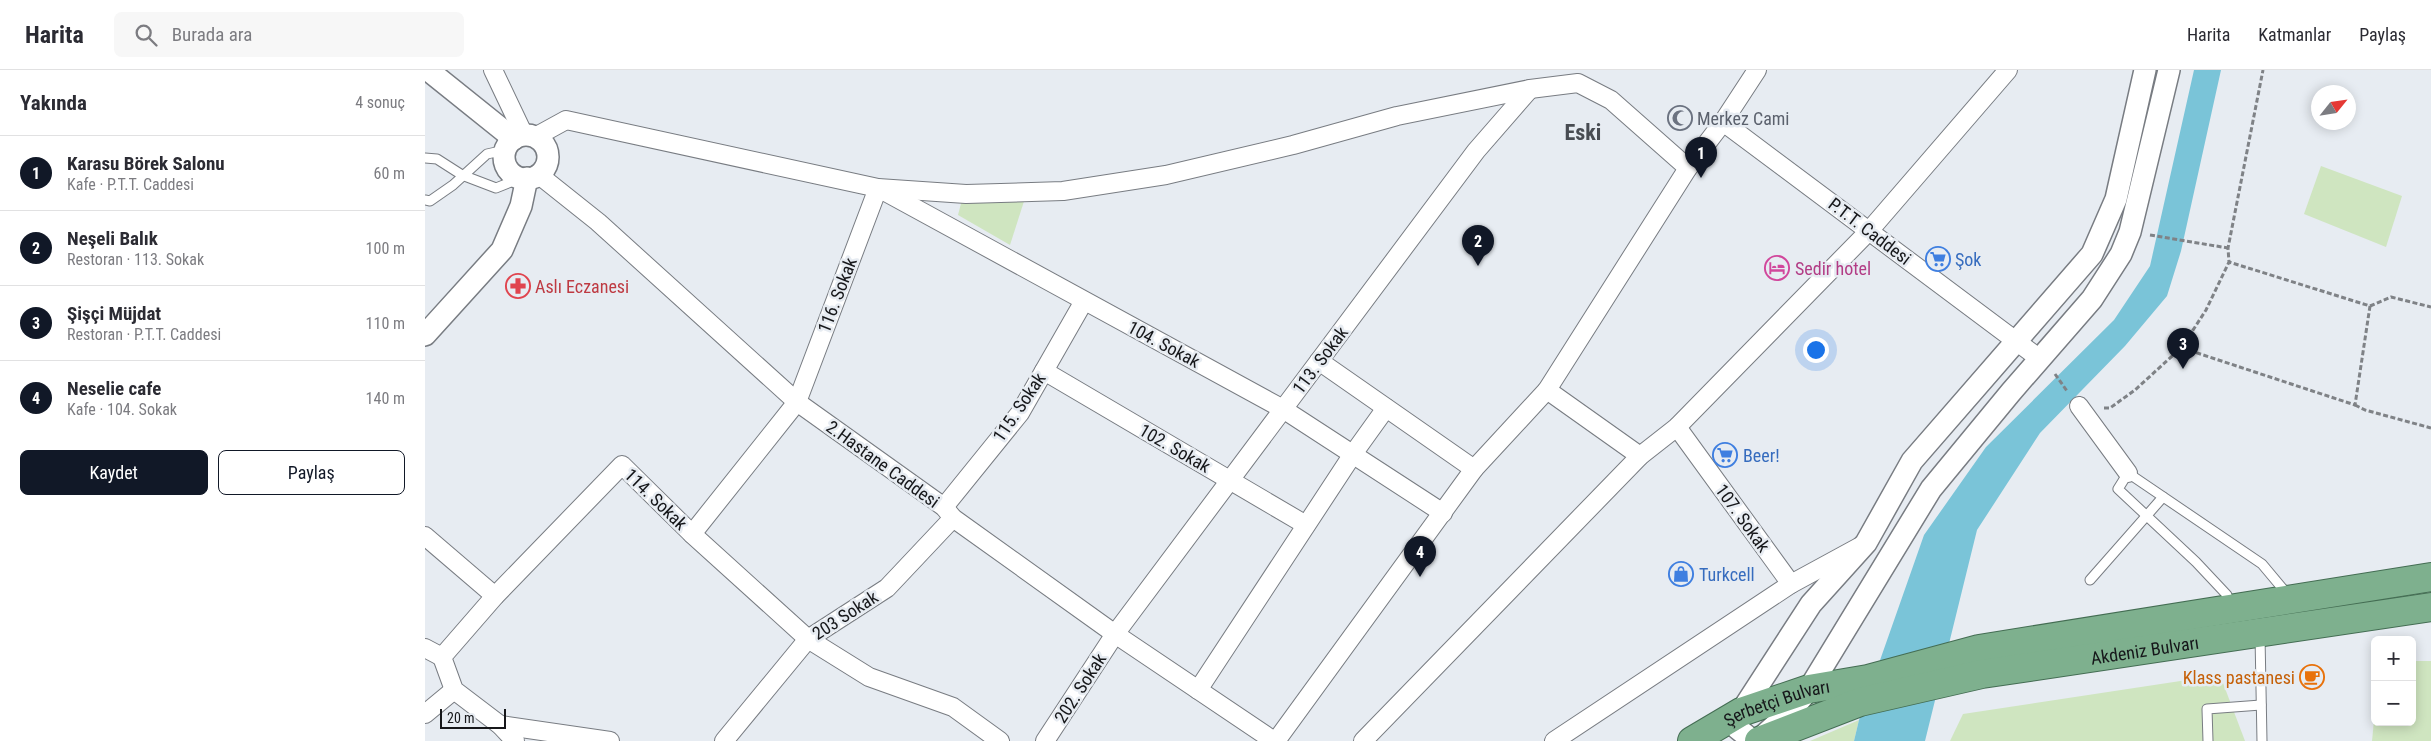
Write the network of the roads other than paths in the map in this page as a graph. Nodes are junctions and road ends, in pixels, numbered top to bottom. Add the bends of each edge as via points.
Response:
1 (428, 70) edge
2 (493, 70) edge
3 (1757, 70) edge
4 (2007, 70) edge
5 (2145, 70) edge
6 (2169, 70) edge
7 (1530, 89) junction
8 (1723, 122) junction
9 (520, 140) junction
10 (425, 158) edge
11 (1687, 168) junction
12 (462, 175) junction
13 (529, 177) junction
14 (877, 188) junction
15 (425, 200) edge
16 (1869, 231) junction
17 (1084, 301) junction
18 (425, 335) edge
19 (2016, 341) junction
20 (2040, 359) junction
21 (1319, 361) junction
22 (1044, 371) junction
23 (1547, 390) junction
24 (797, 402) junction
25 (2079, 406) road end
26 (1386, 408) junction
27 (1283, 409) junction
28 (1677, 426) junction
29 (1353, 454) junction
30 (1640, 456) junction
31 (1474, 469) junction
32 (2128, 472) junction
33 (1230, 480) junction
34 (2163, 497) junction
35 (949, 513) junction
36 (1443, 513) junction
37 (2147, 516) junction
38 (1306, 525) junction
39 (692, 534) junction
40 (425, 536) edge
41 (1867, 542) junction
42 (2431, 576) edge
43 (2090, 580) dead end
44 (1791, 584) junction
45 (495, 596) junction
46 (2292, 599) junction
47 (2431, 607) edge
48 (2230, 608) junction
49 (2260, 632) junction
50 (1115, 634) junction
51 (808, 639) junction
52 (425, 648) edge
53 (442, 657) junction
54 (1980, 661) junction
55 (1809, 689) junction
56 (454, 690) junction
57 (1198, 690) junction
58 (1864, 690) junction
59 (2261, 705) junction
60 (1741, 712) junction
61 (425, 714) edge
62 (500, 725) junction
63 (515, 741) edge
64 (610, 741) edge
65 (724, 741) edge
66 (1000, 741) edge
67 (1045, 741) edge
68 (1275, 741) edge
69 (1363, 741) edge
70 (1554, 741) edge
71 (1692, 741) edge
72 (1753, 741) edge
73 (1758, 741) edge
74 (2209, 741) edge
75 (2262, 741) edge

1 - 9 street
2 - 9 street
3 - 8 street
4 - 16 street
5 - 19 street via 2116,199 2092,254
6 - 20 street via 2130,232 2121,254 2092,299
7 - 11 street via 1579,84 1611,100
7 - 14 street via 1397,116 1166,175 1063,191 966,194
7 - 21 street, 113. Sokak via 1476,151
8 - 11 street
8 - 16 street, P.T.T. Caddesi
9 - 12 lane via 487,154
9 - 13 street via 504,157 509,170
9 - 13 street via 546,148 548,155 548,163
9 - 14 street via 566,120
10 - 12 lane via 437,159
11 - 23 street
12 - 13 lane via 496,188
12 - 15 lane via 430,201
13 - 18 street via 503,250
13 - 24 street, 2.Hastane Caddesi via 598,222
14 - 17 street, 104. Sokak
14 - 24 street, 116. Sokak
16 - 19 street, P.T.T. Caddesi
16 - 28 street
17 - 22 street, 115. Sokak
17 - 27 street, 104. Sokak
19 - 20 street, P.T.T. Caddesi
19 - 41 street via 1912,461
20 - 55 street via 1931,489
21 - 26 street
21 - 27 street, 113. Sokak
22 - 33 street, 102. Sokak
22 - 35 street, 115. Sokak via 1020,413
23 - 30 street
23 - 31 street
24 - 35 street, 2.Hastane Caddesi
24 - 39 street, 116. Sokak
25 - 32 street
26 - 29 street
26 - 31 street
27 - 29 street, 104. Sokak
27 - 33 street, 113. Sokak
28 - 30 street
28 - 44 street, 107. Sokak
29 - 36 street, 104. Sokak
29 - 38 street
30 - 69 street
31 - 36 street
32 - 34 lane
32 - 37 lane via 2118,489
33 - 38 street, 102. Sokak
33 - 50 street, 113. Sokak
34 - 37 lane
34 - 46 lane via 2262,564
35 - 50 street, 2.Hastane Caddesi
35 - 51 street, 203 Sokak via 887,588
36 - 68 street
37 - 43 lane
37 - 48 lane via 2227,595
38 - 57 street
39 - 45 street, 114. Sokak via 622,466
39 - 51 street, 114. Sokak
40 - 45 street
41 - 44 street
41 - 60 street via 1811,604
42 - 46 highway, Akdeniz Bulvarı
44 - 70 street
45 - 53 street, 114. Sokak
46 - 48 highway, Akdeniz Bulvarı
47 - 49 highway, Akdeniz Bulvarı
48 - 54 highway, Akdeniz Bulvarı
49 - 54 highway, Akdeniz Bulvarı
49 - 59 lane
50 - 57 street, 2.Hastane Caddesi
50 - 67 street, 202. Sokak
51 - 65 street, 203 Sokak
51 - 66 street, 114. Sokak via 869,676 953,707
52 - 53 street
53 - 56 street
54 - 58 highway, Akdeniz Bulvarı
55 - 58 highway, Şerbetçi Bulvarı
55 - 60 highway, Şerbetçi Bulvarı
55 - 73 street via 1791,711
56 - 61 street
56 - 62 street
57 - 68 street, 2.Hastane Caddesi
58 - 73 highway, Şerbetçi Bulvarı
59 - 74 lane via 2207,710
59 - 75 lane
60 - 71 highway, Şerbetçi Bulvarı
60 - 72 street via 1737,728
62 - 63 street
62 - 64 street

